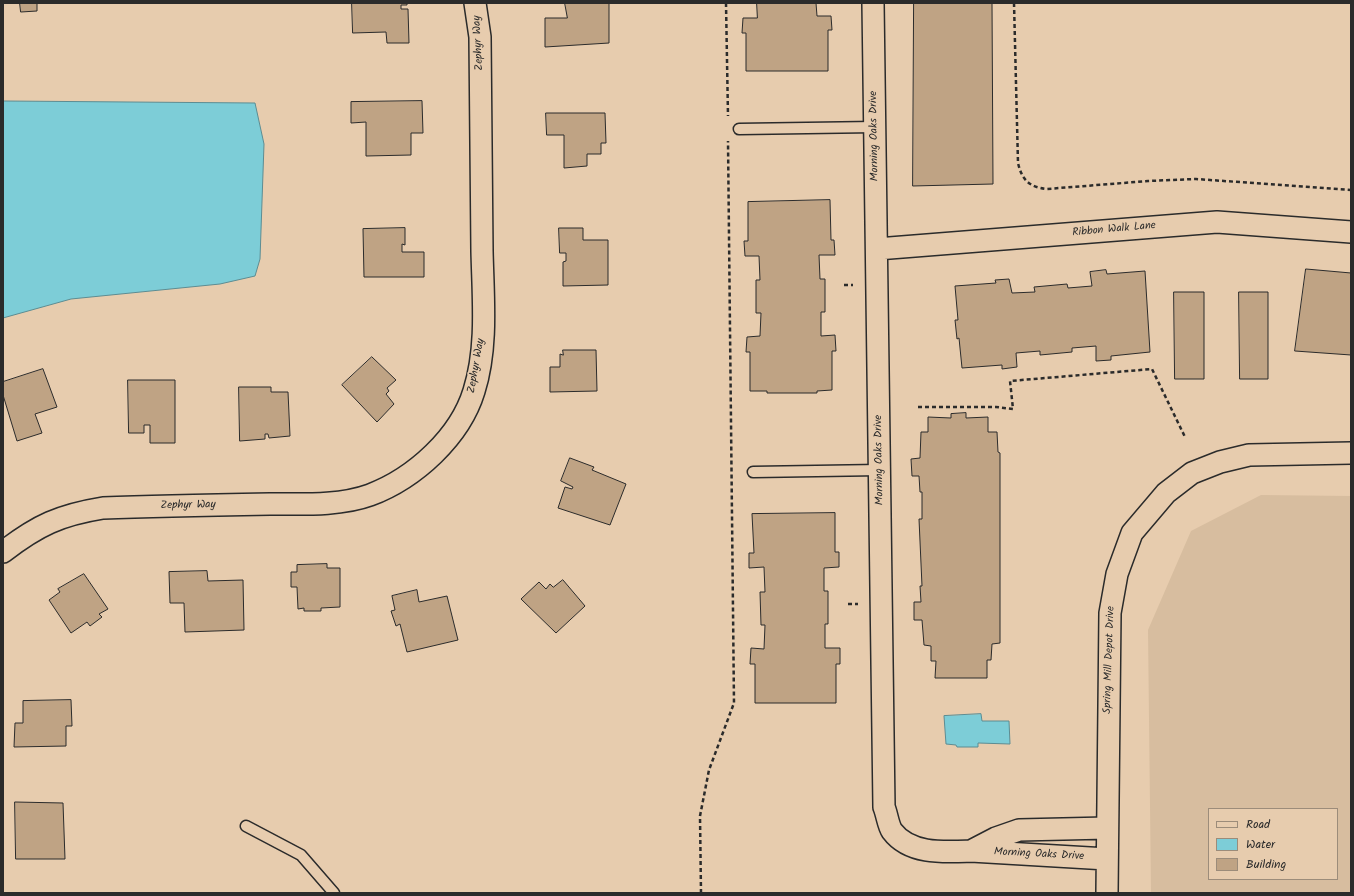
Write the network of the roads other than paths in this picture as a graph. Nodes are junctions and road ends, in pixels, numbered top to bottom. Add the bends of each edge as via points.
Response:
1 (475, 3) edge
2 (873, 3) edge
3 (875, 127) junction
4 (739, 129) dead end
5 (1351, 232) edge
6 (877, 249) junction
7 (1351, 453) edge
8 (880, 470) junction
9 (752, 472) dead end
10 (3, 552) edge
11 (246, 826) dead end
12 (1107, 828) junction
13 (971, 851) junction
14 (1107, 859) junction
15 (334, 893) edge
16 (1107, 893) edge

1 - 10 street, Zephyr Way via 480,37 483,327 474,391 460,420 443,445 416,469 394,484 369,496 306,503 103,508 74,512 27,533
2 - 3 street, Morning Oaks Drive
3 - 4 lane
3 - 6 street, Morning Oaks Drive
5 - 6 street, Ribbon Walk Lane via 1217,222
6 - 8 street, Morning Oaks Drive
7 - 12 street, Spring Mill Depot Drive via 1249,455 1220,462 1192,473 1166,493 1132,533 1117,574 1110,613
8 - 9 lane
8 - 13 street, Morning Oaks Drive via 884,807 891,830 905,843 936,852
11 - 15 lane via 301,855
12 - 13 street, Morning Oaks Drive via 1019,830
12 - 14 street, Spring Mill Depot Drive
13 - 14 street, Morning Oaks Drive
14 - 16 street, Spring Mill Depot Drive

